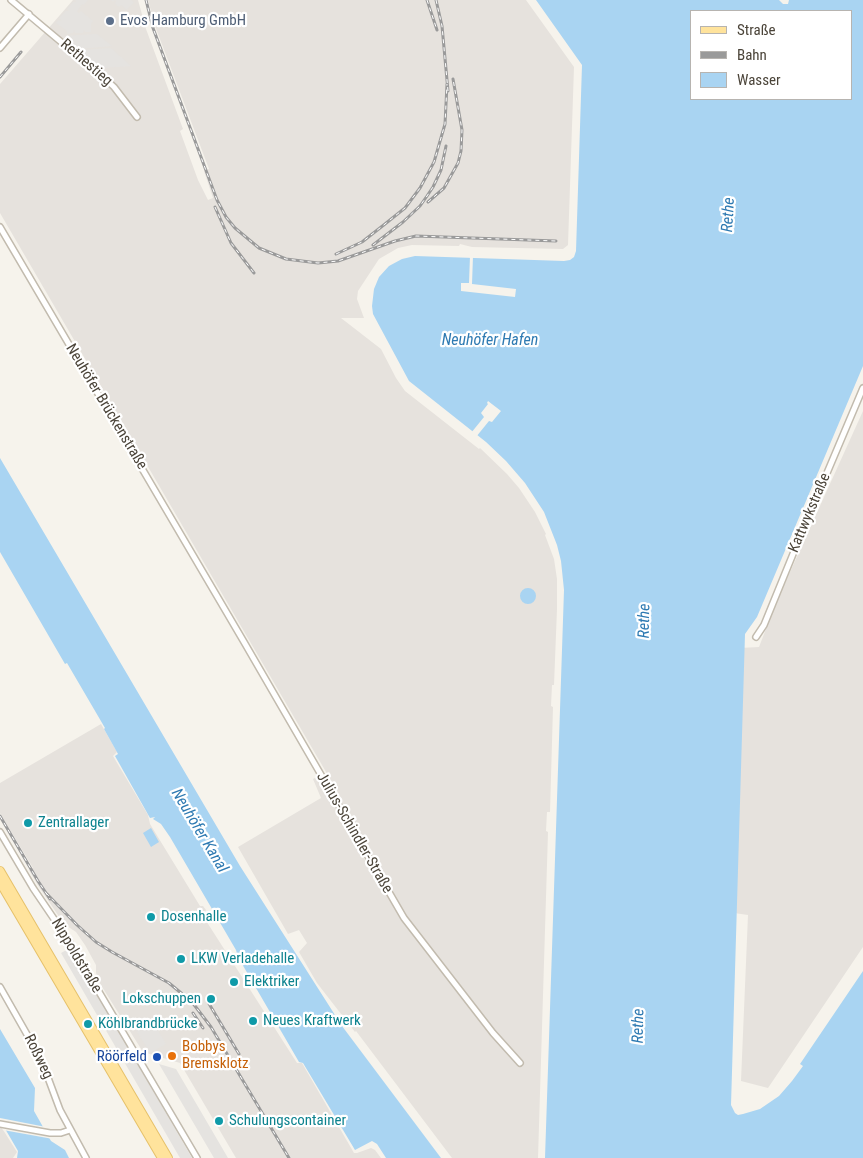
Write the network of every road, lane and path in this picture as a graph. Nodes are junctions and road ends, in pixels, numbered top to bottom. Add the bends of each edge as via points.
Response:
1 (11, 0) edge
2 (18, 0) edge
3 (22, 8) junction
4 (29, 14) junction
5 (0, 48) edge
6 (137, 117) dead end
7 (0, 227) edge
8 (863, 388) edge
9 (212, 587) joint
10 (756, 637) dead end
11 (0, 832) edge
12 (0, 870) edge
13 (0, 882) edge
14 (0, 987) edge
15 (520, 1063) dead end
16 (0, 1124) edge
17 (70, 1130) junction
18 (86, 1158) edge
19 (162, 1158) edge
20 (168, 1158) edge
21 (197, 1158) edge

1 - 3 street, Rethestieg
2 - 3 street
3 - 4 street, Rethestieg
4 - 5 street
4 - 6 street, Rethestieg via 114,87
7 - 9 street, Neuhöfer Brückenstraße
8 - 10 street, Kattwykstraße
9 - 15 street, Julius-Schindler-Straße via 404,918
11 - 21 street, Nippoldstraße via 69,941
12 - 20 main road
13 - 19 main road
14 - 17 street, Roßweg via 42,1058
16 - 17 street via 50,1133
17 - 18 street, Roßweg

